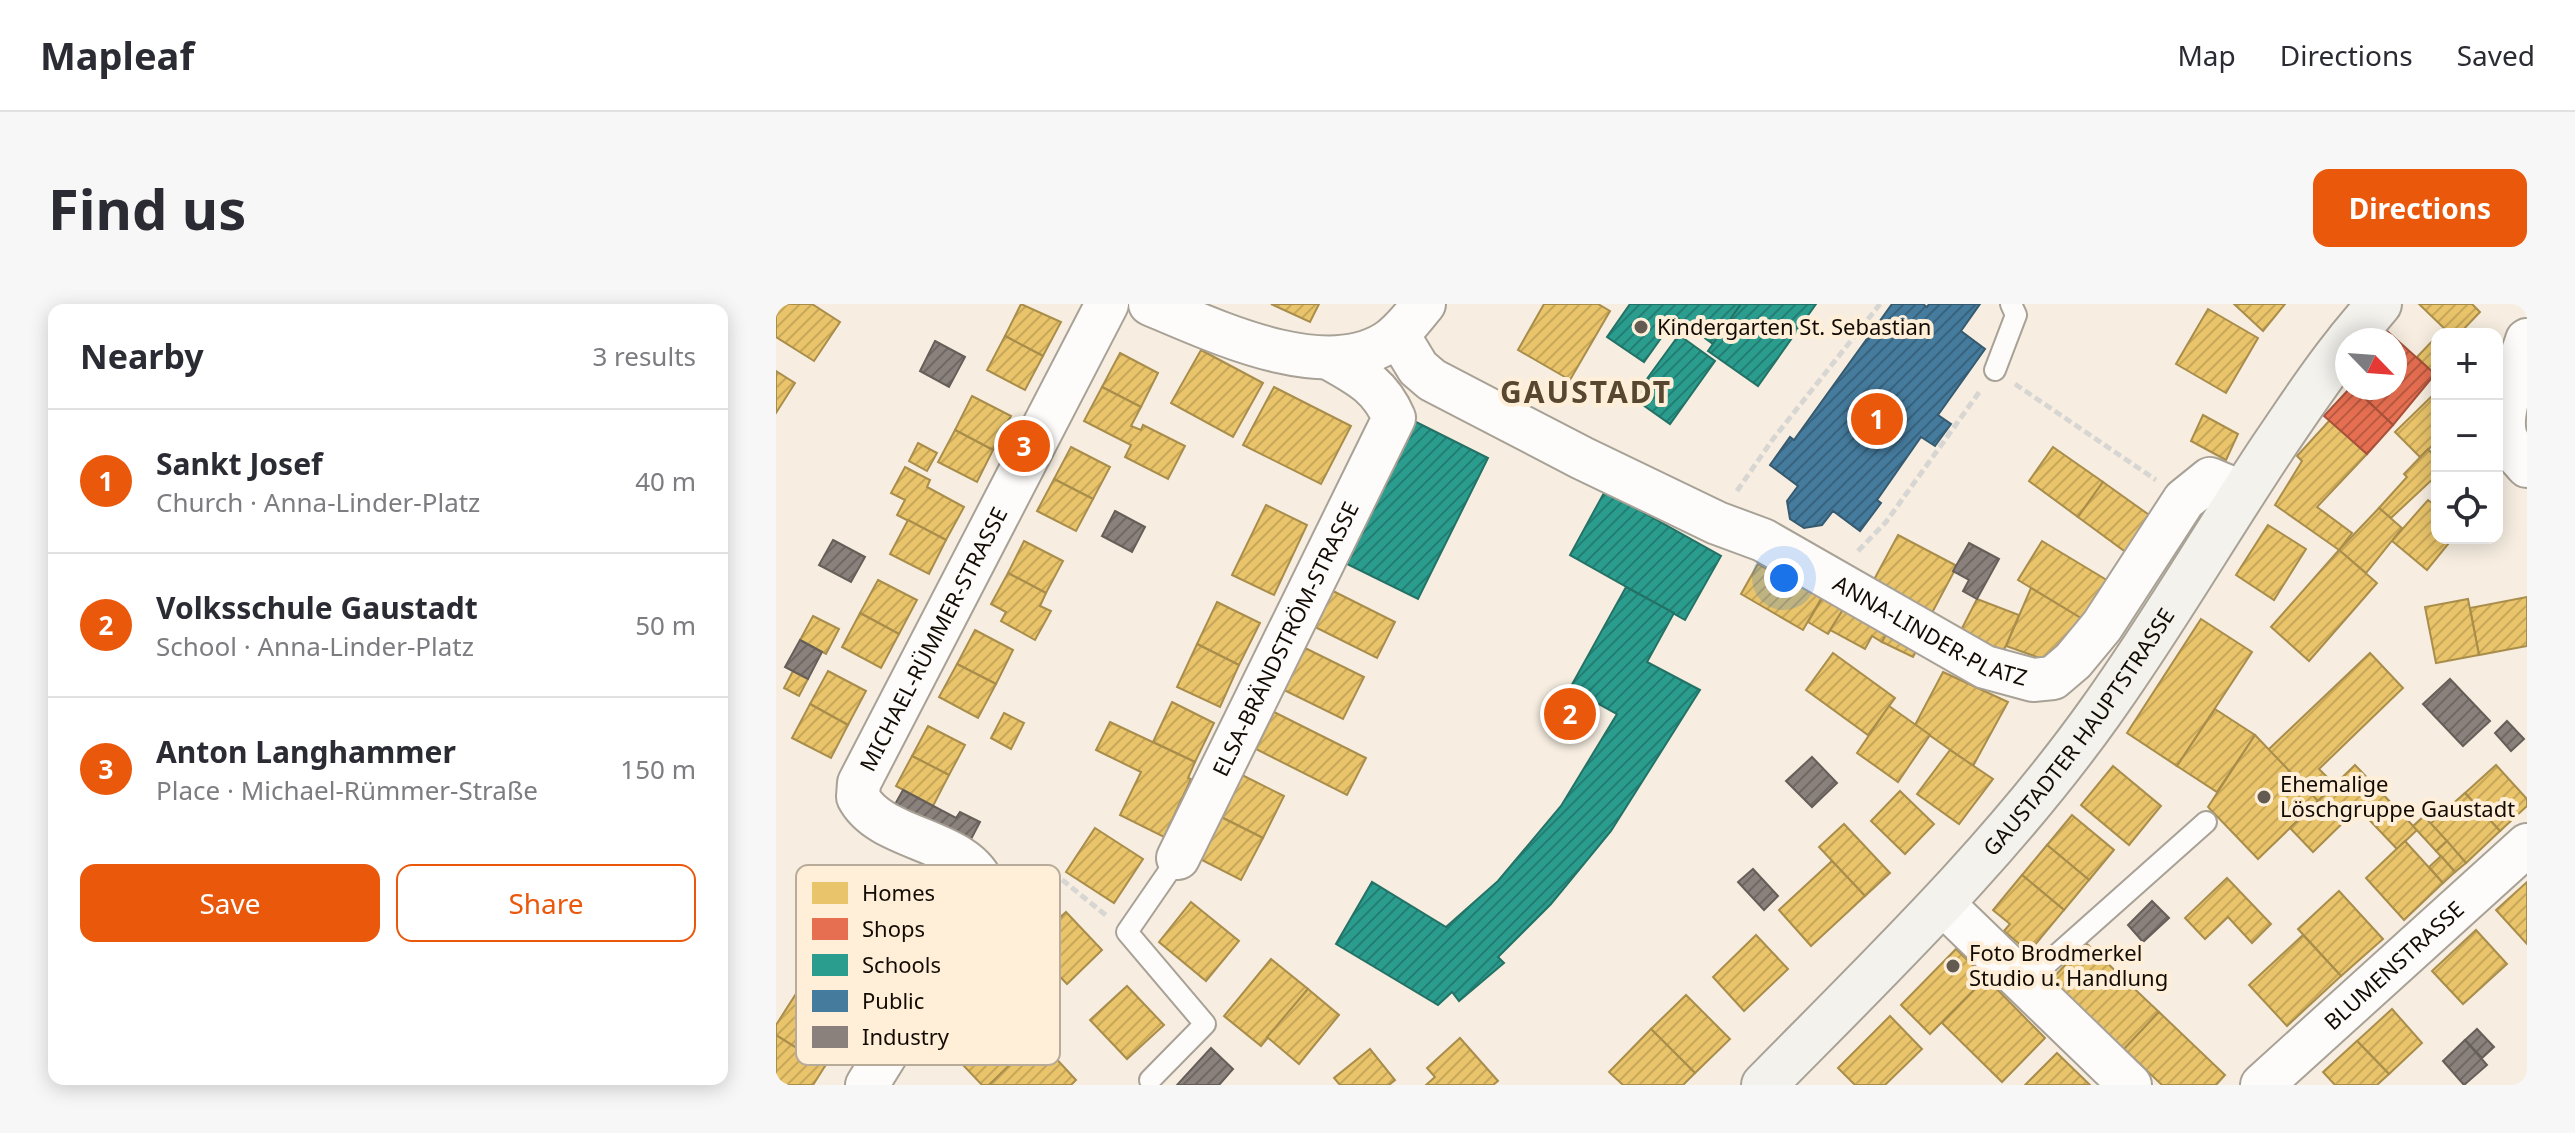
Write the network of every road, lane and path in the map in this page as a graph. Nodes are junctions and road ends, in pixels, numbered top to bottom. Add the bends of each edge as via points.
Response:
1 (1107, 304) edge
2 (1150, 304) edge
3 (1880, 304) edge
4 (2011, 304) edge
5 (2379, 304) edge
6 (2359, 328) edge
7 (1413, 336) edge
8 (2527, 340) edge
9 (1329, 358) junction
10 (2335, 359) edge
11 (1995, 370) junction
12 (1394, 418) junction
13 (2124, 457) dead end
14 (2527, 466) edge
15 (2243, 493) junction
16 (1717, 523) junction
17 (1833, 579) junction
18 (2206, 822) dead end
19 (2527, 845) edge
20 (1178, 858) joint
21 (969, 865) edge
22 (1060, 878) edge
23 (1943, 904) junction
24 (1127, 932) junction
25 (2024, 984) junction
26 (879, 1065) edge
27 (1150, 1080) dead end
28 (867, 1085) edge
29 (1764, 1085) edge
30 (2130, 1085) edge
31 (2262, 1085) edge

1 - 21 street, MICHAEL-RÜMMER-STRASSE via 859,783 858,797 870,814
2 - 9 street via 1271,349
3 - 16 path via 1773,439
4 - 11 lane via 2016,315
5 - 6 street, GAUSTADTER HAUPTSTRASSE
7 - 9 street
7 - 12 street, ELSA-BRÄNDSTRÖM-STRASSE
7 - 16 street, ANNA-LINDER-PLATZ via 1432,380
8 - 14 street via 2505,414 2509,445
9 - 12 street via 1375,388
10 - 15 street, GAUSTADTER HAUPTSTRASSE
11 - 13 path
11 - 17 path via 1886,522
12 - 20 street, ELSA-BRÄNDSTRÖM-STRASSE
15 - 17 street, ANNA-LINDER-PLATZ via 2210,479 2184,500 2102,626 2053,678 2033,680 1985,667
15 - 23 street, GAUSTADTER HAUPTSTRASSE via 2100,714
16 - 17 street, ANNA-LINDER-PLATZ via 1763,540
18 - 25 lane
19 - 31 street, BLUMENSTRASSE
20 - 24 lane
22 - 24 path
23 - 25 street
23 - 29 street, GAUSTADTER HAUPTSTRASSE
24 - 27 lane via 1205,1024
25 - 30 street
26 - 28 street, MICHAEL-RÜMMER-STRASSE

